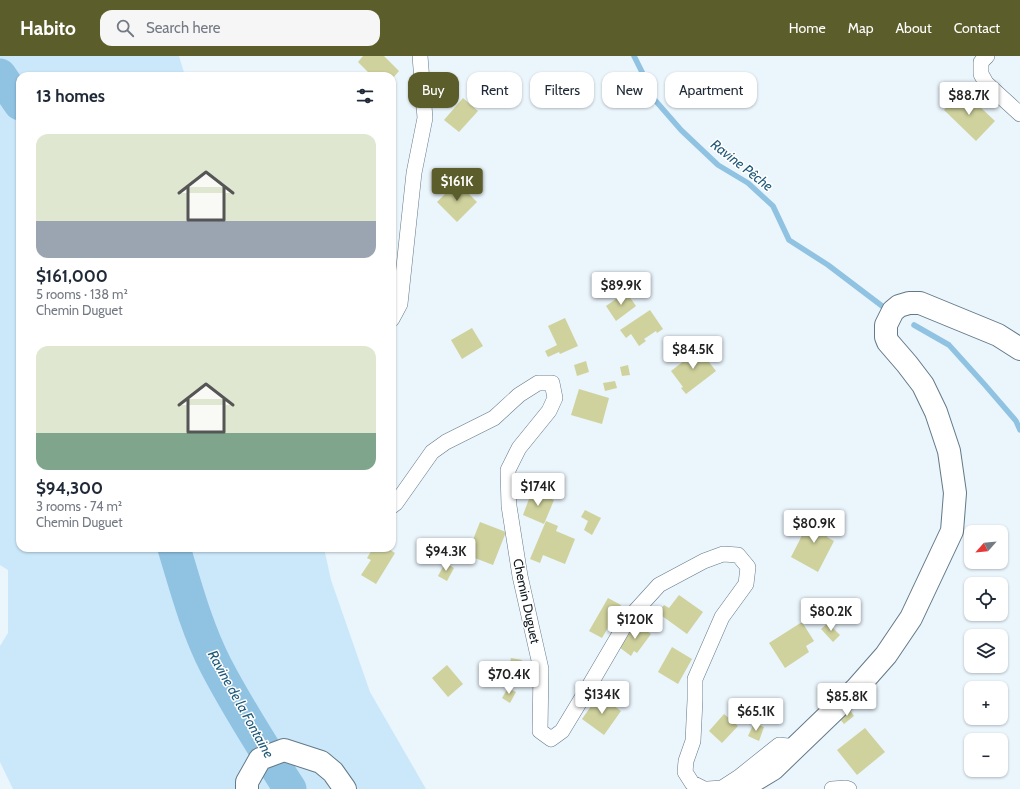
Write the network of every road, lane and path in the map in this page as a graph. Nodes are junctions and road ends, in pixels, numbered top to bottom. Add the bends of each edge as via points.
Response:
1 (420, 56) edge
2 (984, 59) edge
3 (1020, 114) edge
4 (396, 312) edge
5 (1020, 349) edge
6 (396, 503) edge
7 (796, 747) junction
8 (247, 786) edge
9 (345, 789) edge
10 (704, 789) edge
11 (708, 789) edge
12 (740, 789) edge
13 (832, 789) edge
14 (849, 789) edge

1 - 4 street via 425,118 414,173 400,304
2 - 3 street via 981,74 986,83
5 - 7 main road via 998,335 920,303 899,306 891,315 885,333 888,342 923,385 936,412 949,451 955,493 952,531 912,618 886,655 856,689
6 - 10 street, Chemin Duguet via 432,452 446,442 494,418 519,395 538,383 552,383 555,398 549,411 519,448 508,470 509,506 520,576 541,669 540,731 551,739 562,731 629,618 659,585 704,561 723,554 738,555 748,567 746,584 722,617 695,679 693,741 685,772 692,783
7 - 11 street via 778,745 722,788
7 - 12 main road via 773,769
8 - 9 main road via 260,759 284,750 321,762 333,772
13 - 14 street

